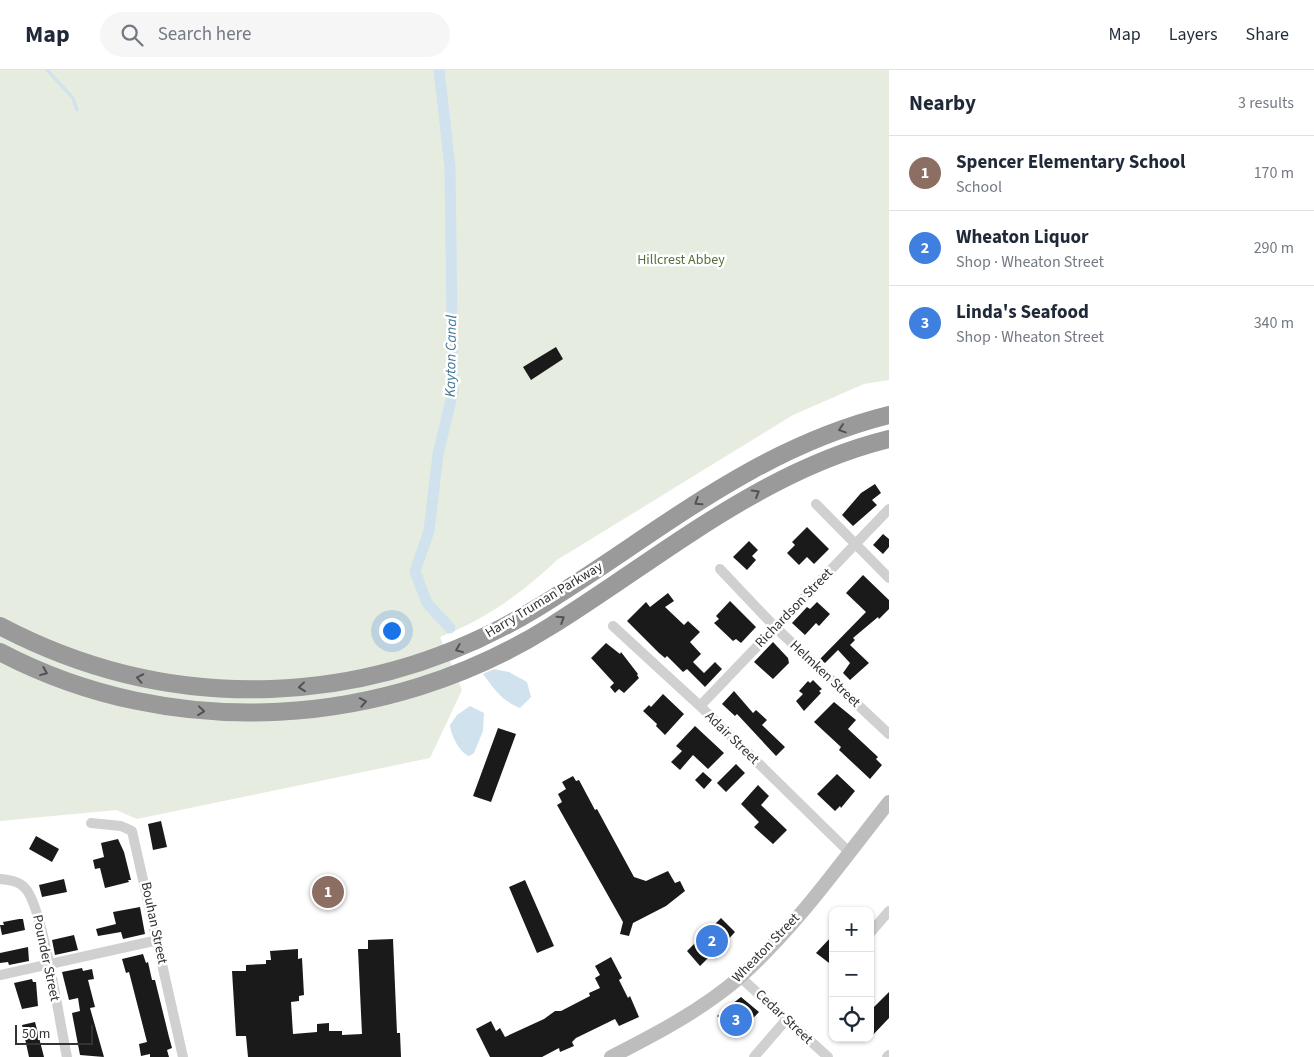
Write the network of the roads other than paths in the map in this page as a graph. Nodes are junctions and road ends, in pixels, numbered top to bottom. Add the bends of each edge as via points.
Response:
1 (889, 415) edge
2 (889, 439) edge
3 (816, 504) dead end
4 (889, 510) edge
5 (855, 545) junction
6 (720, 569) dead end
7 (889, 578) edge
8 (0, 626) edge
9 (613, 626) dead end
10 (775, 627) junction
11 (0, 652) edge
12 (700, 706) junction
13 (889, 734) edge
14 (889, 802) edge
15 (91, 823) dead end
16 (849, 852) junction
17 (0, 879) edge
18 (889, 911) edge
19 (874, 928) edge
20 (158, 940) junction
21 (48, 965) junction
22 (0, 975) edge
23 (740, 977) junction
24 (786, 1020) junction
25 (67, 1057) edge
26 (183, 1057) edge
27 (611, 1057) edge
28 (754, 1057) edge
29 (828, 1057) edge

1 -> 8 highway, Harry Truman Parkway via 829,433 761,463 503,628 437,658 364,679 250,690 201,688 136,677 63,655
11 -> 2 highway, Harry Truman Parkway via 55,677 131,700 189,710 249,713 327,708 387,696 483,664 520,645 772,484 837,454
3 - 5 street
4 - 5 street, Richardson Street
5 - 7 street
5 - 10 street, Richardson Street
6 - 10 street, Helmken Street
9 - 12 street, Adair Street
10 - 12 street, Richardson Street
10 - 13 street, Helmken Street
12 - 16 street, Adair Street
14 - 16 main road, Wheaton Street
15 - 20 street, Bouhan Street via 121,826 132,831
16 - 23 main road, Wheaton Street via 776,941
17 - 21 street, Pounder Street via 26,888 40,922
18 - 19 street
20 - 21 street
20 - 26 street, Bouhan Street
21 - 22 street
21 - 25 street, Pounder Street
23 - 24 street, Cedar Street
23 - 27 main road, Wheaton Street via 664,1029
24 - 28 street
24 - 29 street, Cedar Street

